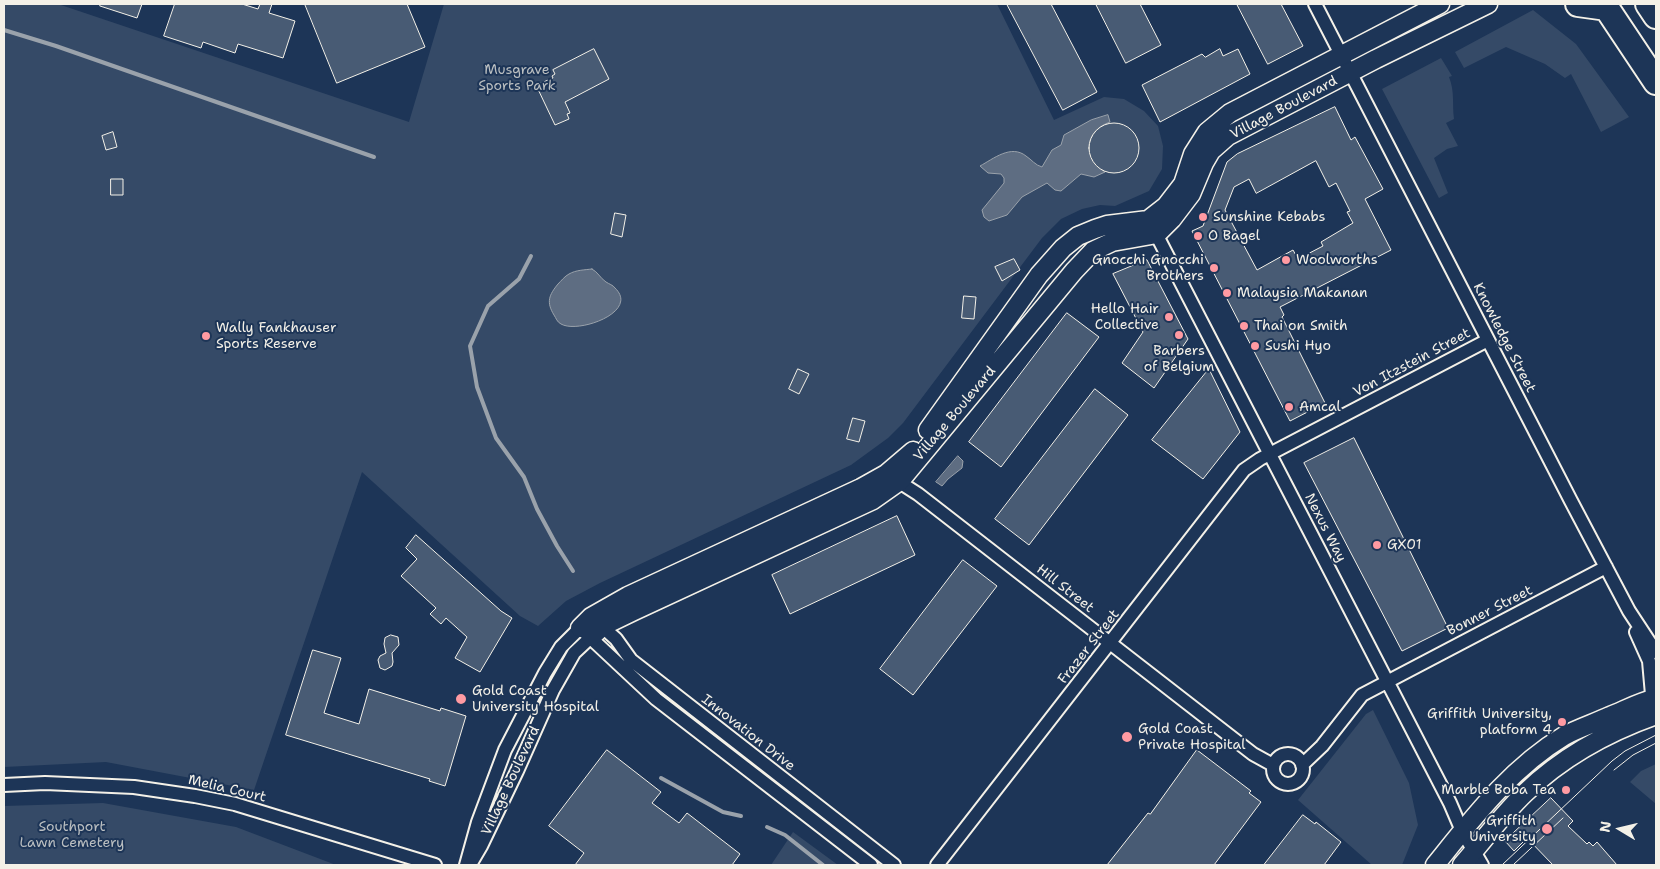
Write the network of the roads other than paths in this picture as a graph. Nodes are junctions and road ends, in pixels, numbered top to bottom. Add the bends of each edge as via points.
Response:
1 (1314, 4) edge
2 (1440, 4) edge
3 (1488, 4) edge
4 (1578, 4) edge
5 (1648, 4) edge
6 (1606, 6) edge
7 (1656, 16) edge
8 (1341, 55) junction
9 (1350, 72) junction
10 (1656, 82) edge
11 (1152, 227) junction
12 (1488, 340) junction
13 (1270, 454) junction
14 (893, 478) junction
15 (1606, 567) junction
16 (1633, 617) junction
17 (592, 627) junction
18 (1111, 643) junction
19 (1656, 652) edge
20 (1387, 681) junction
21 (1655, 707) edge
22 (1274, 765) junction
23 (1302, 765) junction
24 (4, 784) edge
25 (1462, 831) junction
26 (1472, 861) edge
27 (435, 865) edge
28 (468, 865) edge
29 (871, 865) edge
30 (894, 865) edge
31 (938, 865) edge
32 (1434, 865) edge

1 - 8 street, Knowledge Street
2 - 8 street, Village Boulevard
3 - 9 street, Village Boulevard
4 - 6 highway
5 - 7 highway
6 - 10 highway
8 - 9 street, Knowledge Street
8 - 11 street, Village Boulevard via 1230,113 1207,132 1193,154 1182,184
9 - 11 street, Village Boulevard via 1228,136 1211,152 1191,194 1172,219
9 - 12 street, Knowledge Street
11 - 13 street, Nexus Way
11 - 14 street, Village Boulevard via 1093,251
12 - 13 street, Von Itzstein Street
12 - 15 street, Knowledge Street
13 - 18 street, Frazer Street via 1240,474
13 - 20 street, Nexus Way
14 - 17 street, Village Boulevard via 873,500
14 - 18 street, Hill Street
15 - 16 street, Knowledge Street
15 - 20 street, Bonner Street
16 - 19 street, Knowledge Street
16 - 21 street, Knowledge Street via 1636,634 1650,661
17 - 28 street, Village Boulevard via 553,690 481,846
17 - 28 street, Village Boulevard via 561,647 545,673 505,750 478,822
17 - 29 street, Innovation Drive via 656,699
17 - 30 street, Innovation Drive via 616,638 631,660
18 - 22 street, Hill Street via 1253,754
18 - 31 street, Frazer Street
20 - 23 street via 1362,695 1322,746
20 - 25 street, Nexus Way
21 - 25 street via 1577,730 1553,744 1508,781
21 - 26 street via 1547,774 1509,809
22 - 23 street via 1280,757 1290,754
22 - 23 street via 1275,776 1287,784 1301,776
24 - 27 street, Melia Court via 117,786 195,796 235,804
25 - 26 street, Nexus Way
25 - 32 street

